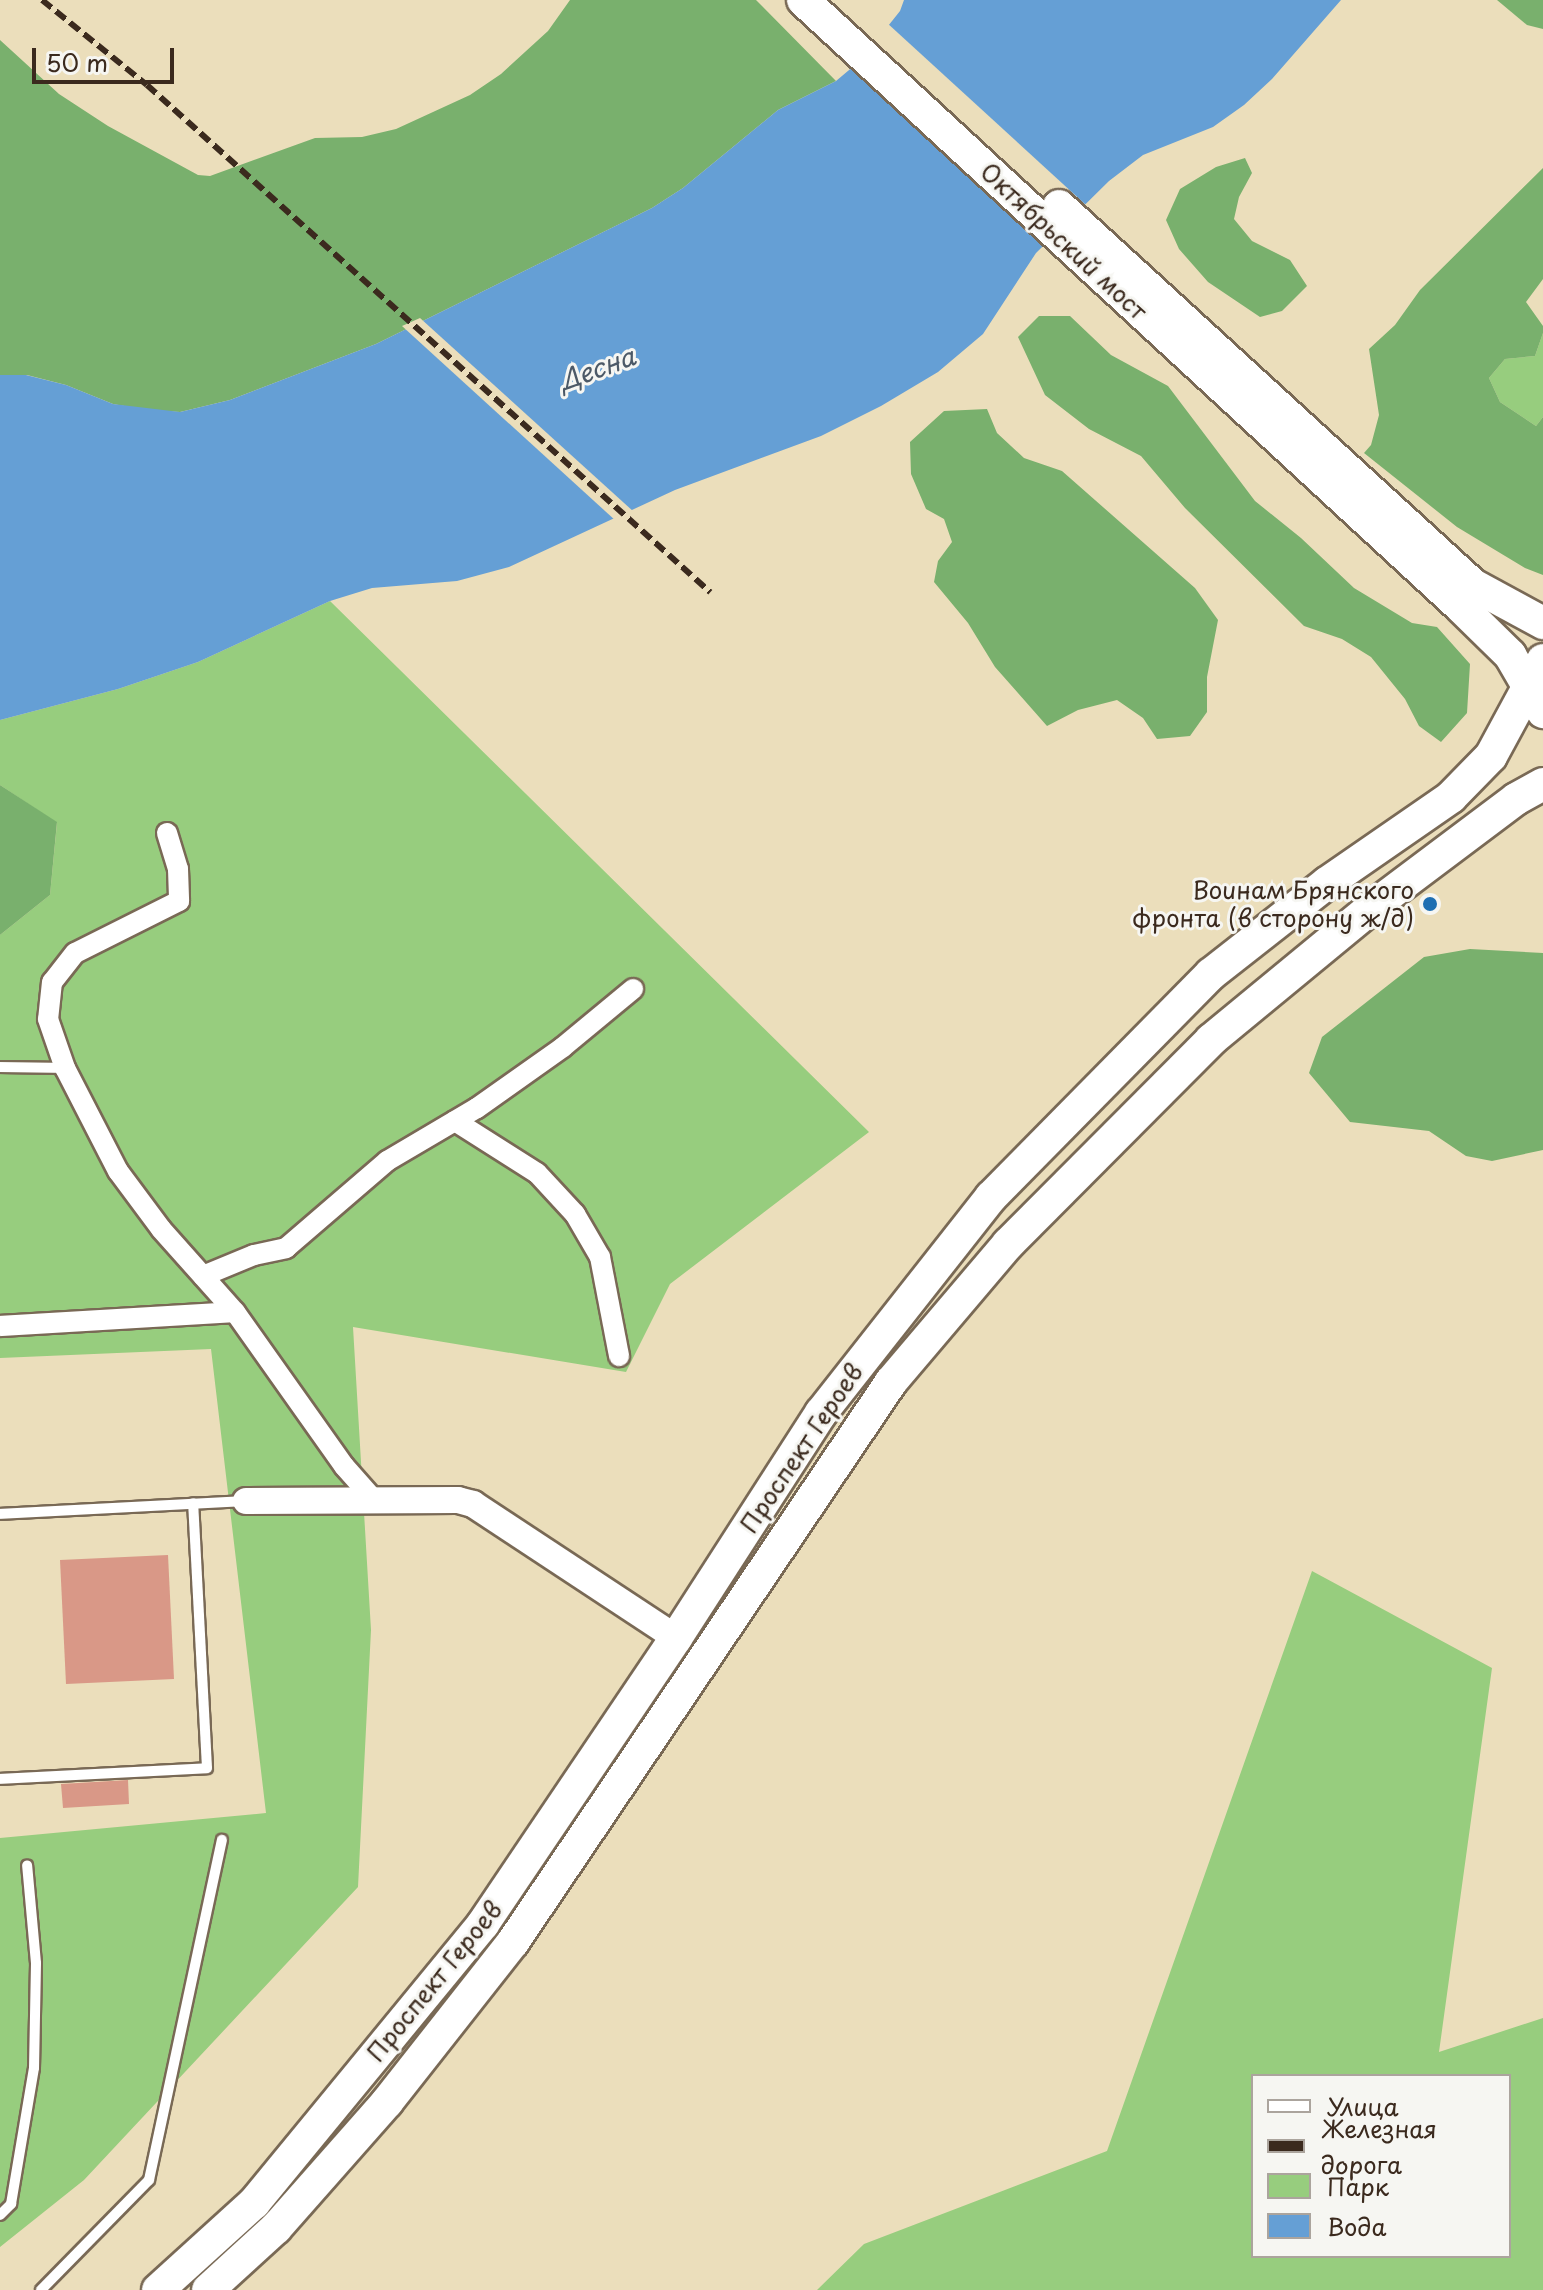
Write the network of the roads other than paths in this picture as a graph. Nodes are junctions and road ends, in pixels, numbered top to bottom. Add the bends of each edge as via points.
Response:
1 (803, 0) edge
2 (832, 0) edge
3 (1334, 472) junction
4 (1543, 623) edge
5 (1539, 687) edge
6 (1543, 784) edge
7 (167, 833) dead end
8 (633, 989) dead end
9 (0, 1067) edge
10 (65, 1068) junction
11 (455, 1121) junction
12 (203, 1276) junction
13 (235, 1312) junction
14 (0, 1326) edge
15 (619, 1356) dead end
16 (246, 1501) joint
17 (376, 1502) junction
18 (193, 1503) junction
19 (0, 1514) edge
20 (676, 1638) junction
21 (0, 1779) edge
22 (222, 1840) dead end
23 (27, 1865) dead end
24 (0, 2215) edge
25 (41, 2290) edge
26 (158, 2290) edge
27 (208, 2290) edge

1 - 3 main road, Октябрьский мост
2 - 3 main road, Октябрьский мост
3 - 4 main road via 1473,585
3 - 5 main road
5 - 20 main road, Проспект Героев via 1491,756 1451,797 1327,883 1211,974 991,1197 821,1413
6 - 27 main road, Проспект Героев via 1371,908 1211,1040 1008,1244 891,1382 513,1942 387,2102 276,2228
7 - 10 street via 178,869 179,901 75,953 52,982 48,1019
8 - 11 street via 563,1047
9 - 10 lane
10 - 12 street via 118,1171
11 - 12 street via 387,1161 286,1248
11 - 15 street via 537,1173 575,1214 600,1257
12 - 13 street
13 - 14 street
13 - 17 street via 344,1466
16 - 17 street
16 - 18 lane
17 - 20 street via 473,1504
18 - 19 lane
18 - 21 lane via 207,1768
20 - 26 main road, Проспект Героев via 483,1924 254,2203
22 - 25 lane via 149,2180
23 - 24 lane via 36,1963 34,2068 11,2204

